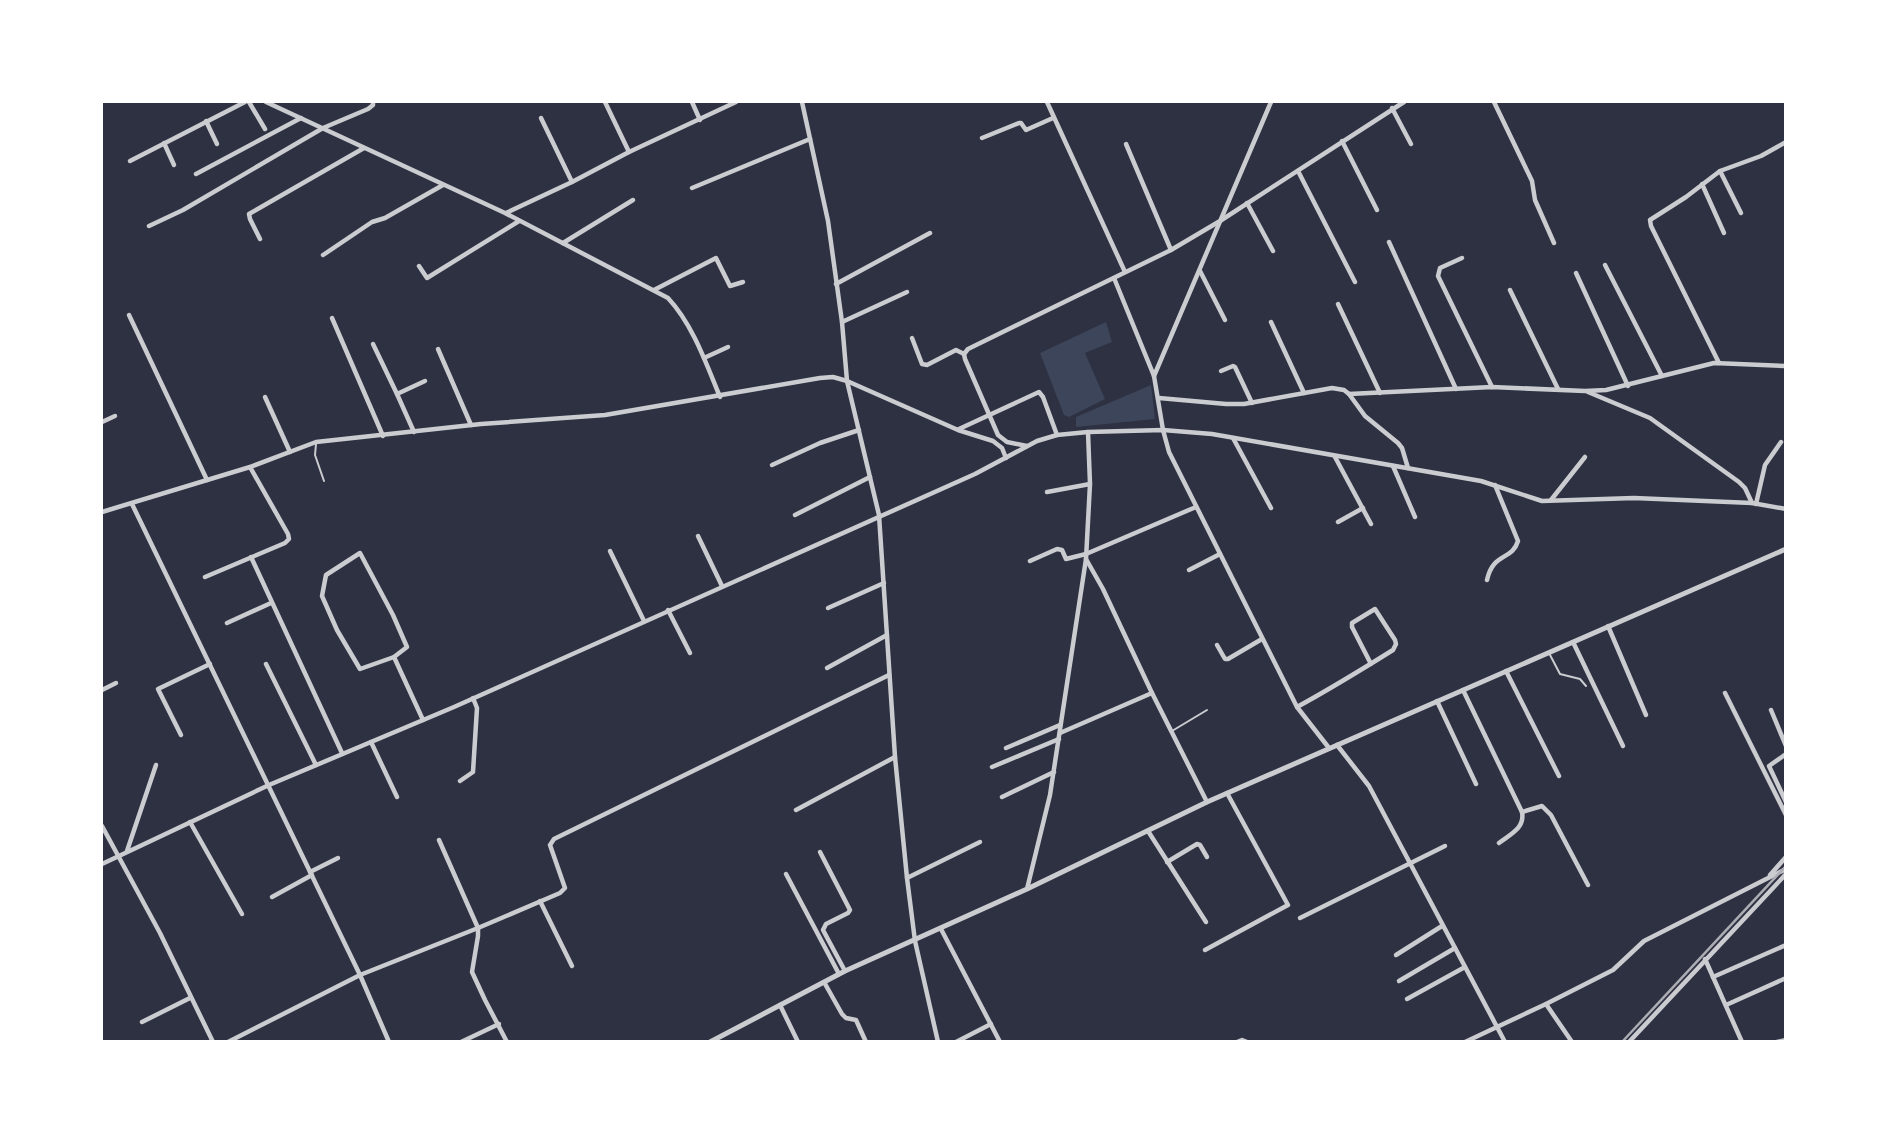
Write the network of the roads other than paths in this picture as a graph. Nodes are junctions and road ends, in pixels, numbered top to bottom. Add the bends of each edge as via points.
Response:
1 (247, 102) edge
2 (266, 102) edge
3 (373, 102) edge
4 (605, 102) edge
5 (692, 102) edge
6 (736, 102) edge
7 (802, 102) edge
8 (1046, 102) edge
9 (1404, 102) edge
10 (1494, 102) edge
11 (1269, 103) edge
12 (1392, 108) junction
13 (301, 118) junction
14 (541, 118) dead end
15 (1053, 118) junction
16 (700, 120) junction
17 (206, 121) junction
18 (323, 128) junction
19 (265, 129) dead end
20 (982, 138) dead end
21 (810, 139) junction
22 (1342, 141) junction
23 (1786, 142) edge
24 (164, 143) junction
25 (217, 144) dead end
26 (1126, 144) dead end
27 (1411, 144) dead end
28 (364, 148) junction
29 (629, 152) junction
30 (130, 161) dead end
31 (174, 165) dead end
32 (1297, 170) junction
33 (1720, 171) junction
34 (196, 173) dead end
35 (572, 182) junction
36 (1702, 184) junction
37 (443, 185) junction
38 (692, 188) dead end
39 (633, 200) dead end
40 (1248, 203) junction
41 (1377, 210) dead end
42 (505, 213) junction
43 (1741, 213) dead end
44 (519, 221) junction
45 (1220, 221) junction
46 (149, 226) dead end
47 (930, 233) dead end
48 (1724, 233) dead end
49 (260, 239) dead end
50 (1389, 242) dead end
51 (562, 243) junction
52 (1554, 243) dead end
53 (1171, 250) junction
54 (1273, 251) dead end
55 (323, 255) dead end
56 (1462, 258) dead end
57 (1605, 265) dead end
58 (419, 266) dead end
59 (1199, 271) junction
60 (1125, 272) junction
61 (1576, 272) dead end
62 (1114, 278) junction
63 (743, 282) dead end
64 (1355, 282) dead end
65 (835, 284) junction
66 (654, 290) junction
67 (1510, 290) dead end
68 (907, 292) dead end
69 (1338, 304) dead end
70 (130, 315) dead end
71 (332, 318) dead end
72 (1225, 320) dead end
73 (842, 322) junction
74 (1272, 322) dead end
75 (912, 338) dead end
76 (373, 344) dead end
77 (728, 347) dead end
78 (438, 348) dead end
79 (964, 354) junction
80 (704, 358) junction
81 (1719, 363) junction
82 (1786, 366) edge
83 (1221, 371) dead end
84 (1154, 376) junction
85 (1662, 376) junction
86 (425, 381) dead end
87 (847, 381) junction
88 (1628, 386) junction
89 (1492, 387) junction
90 (1456, 389) junction
91 (1558, 389) junction
92 (1585, 391) junction
93 (1304, 393) junction
94 (1380, 393) junction
95 (397, 394) junction
96 (1349, 394) junction
97 (265, 397) dead end
98 (720, 397) junction
99 (1159, 398) junction
100 (1252, 403) junction
101 (989, 415) junction
102 (115, 416) dead end
103 (102, 422) edge
104 (471, 425) junction
105 (859, 430) junction
106 (958, 430) junction
107 (1163, 430) junction
108 (414, 432) junction
109 (1088, 432) junction
110 (1057, 435) junction
111 (383, 436) junction
112 (1233, 438) junction
113 (316, 442) junction
114 (1781, 442) dead end
115 (1027, 446) junction
116 (290, 452) junction
117 (1335, 456) junction
118 (1585, 457) dead end
119 (1006, 458) junction
120 (772, 465) dead end
121 (1393, 466) junction
122 (250, 467) junction
123 (1408, 468) junction
124 (870, 477) junction
125 (207, 480) junction
126 (324, 481) dead end
127 (1090, 484) junction
128 (1495, 485) junction
129 (1047, 492) dead end
130 (1550, 501) junction
131 (132, 504) junction
132 (1754, 504) junction
133 (1196, 507) junction
134 (1363, 508) junction
135 (1271, 509) dead end
136 (1786, 509) edge
137 (102, 512) edge
138 (795, 514) dead end
139 (879, 515) junction
140 (1415, 517) dead end
141 (1338, 522) dead end
142 (1370, 524) dead end
143 (698, 536) dead end
144 (1786, 549) edge
145 (610, 551) dead end
146 (1220, 554) junction
147 (251, 557) junction
148 (1086, 557) junction
149 (1030, 561) dead end
150 (1189, 570) dead end
151 (205, 577) dead end
152 (1487, 580) dead end
153 (884, 583) junction
154 (722, 586) junction
155 (271, 603) junction
156 (828, 608) dead end
157 (668, 610) junction
158 (644, 621) junction
159 (227, 623) dead end
160 (1608, 626) junction
161 (888, 635) junction
162 (1262, 639) junction
163 (1573, 642) junction
164 (1217, 645) dead end
165 (690, 653) dead end
166 (1548, 653) junction
167 (394, 657) junction
168 (210, 664) junction
169 (266, 664) dead end
170 (1371, 664) junction
171 (827, 668) dead end
172 (1506, 671) junction
173 (890, 675) junction
174 (116, 683) dead end
175 (1586, 687) dead end
176 (1462, 689) junction
177 (102, 690) edge
178 (1152, 693) junction
179 (1725, 693) dead end
180 (473, 698) junction
181 (1437, 700) junction
182 (1297, 707) junction
183 (1208, 710) dead end
184 (1771, 710) dead end
185 (1647, 715) dead end
186 (423, 720) junction
187 (1061, 725) junction
188 (1171, 731) junction
189 (181, 735) dead end
190 (1060, 736) junction
191 (371, 742) junction
192 (1337, 745) junction
193 (1623, 746) dead end
194 (1786, 746) edge
195 (1006, 748) dead end
196 (1329, 748) junction
197 (342, 753) junction
198 (1786, 754) edge
199 (895, 757) junction
200 (156, 765) dead end
201 (316, 765) junction
202 (992, 767) dead end
203 (1054, 772) junction
204 (1559, 776) dead end
205 (460, 780) dead end
206 (1476, 784) dead end
207 (269, 785) junction
208 (1227, 793) junction
209 (397, 797) dead end
210 (1002, 797) dead end
211 (1207, 802) junction
212 (1786, 802) edge
213 (796, 810) dead end
214 (1522, 812) junction
215 (1786, 815) edge
216 (190, 822) junction
217 (102, 826) edge
218 (1148, 831) junction
219 (439, 840) dead end
220 (980, 842) dead end
221 (1499, 843) dead end
222 (1445, 846) dead end
223 (127, 851) junction
224 (820, 852) dead end
225 (118, 855) junction
226 (1207, 856) dead end
227 (1786, 857) edge
228 (338, 858) dead end
229 (1167, 862) junction
230 (1410, 863) junction
231 (102, 864) edge
232 (1786, 871) edge
233 (311, 874) junction
234 (786, 874) dead end
235 (1767, 877) junction
236 (906, 878) junction
237 (1588, 885) dead end
238 (1027, 889) junction
239 (272, 897) dead end
240 (540, 901) junction
241 (242, 915) dead end
242 (1300, 918) dead end
243 (1206, 922) dead end
244 (1443, 926) junction
245 (478, 928) junction
246 (942, 929) junction
247 (915, 941) junction
248 (1786, 945) edge
249 (1455, 948) junction
250 (1205, 950) dead end
251 (1395, 955) dead end
252 (1705, 959) junction
253 (572, 967) dead end
254 (1465, 967) junction
255 (842, 973) junction
256 (360, 975) junction
257 (1713, 977) junction
258 (1786, 978) edge
259 (1399, 981) dead end
260 (824, 982) junction
261 (190, 998) junction
262 (1407, 999) dead end
263 (1546, 1004) junction
264 (1726, 1004) junction
265 (780, 1005) junction
266 (142, 1022) dead end
267 (499, 1024) junction
268 (991, 1024) junction
269 (1497, 1026) junction
270 (722, 1039) edge
271 (1786, 1040) edge
272 (213, 1041) edge
273 (228, 1041) edge
274 (389, 1041) edge
275 (460, 1041) edge
276 (507, 1041) edge
277 (710, 1041) edge
278 (798, 1041) edge
279 (866, 1041) edge
280 (938, 1041) edge
281 (956, 1041) edge
282 (1000, 1041) edge
283 (1237, 1041) edge
284 (1247, 1041) edge
285 (1465, 1041) edge
286 (1505, 1041) edge
287 (1572, 1041) edge
288 (1629, 1041) edge
289 (1742, 1041) edge
290 (1777, 1041) edge

1 - 17 street
1 - 19 street
2 - 13 street
3 - 18 street via 368,109
4 - 29 street
5 - 16 street
6 - 16 street
7 - 21 street
8 - 15 street
9 - 12 street
10 - 52 street via 1532,181 1535,200
11 - 45 street
12 - 22 street
12 - 27 street
13 - 18 street
13 - 34 street
14 - 35 street
15 - 20 street via 1027,130 1018,123
15 - 60 street
16 - 29 street
17 - 24 street
17 - 25 street
18 - 28 street
18 - 46 street
21 - 38 street
21 - 65 street via 828,221
22 - 32 street
22 - 41 street
23 - 33 street
24 - 30 street
24 - 31 street
26 - 53 street
28 - 37 street
28 - 49 street via 249,215
29 - 35 street
32 - 40 street
32 - 64 street
33 - 36 street
33 - 43 street
35 - 42 street
36 - 48 street
36 - 81 street via 1650,220
37 - 42 street
37 - 55 street via 372,222
39 - 51 street
40 - 45 street
40 - 54 street
42 - 44 street
44 - 51 street
44 - 58 street via 427,278
45 - 53 street
45 - 59 street
47 - 65 street
50 - 90 street
51 - 66 street
53 - 60 street
56 - 89 street via 1440,268 1438,276
57 - 85 street
59 - 72 street
59 - 84 street
60 - 62 street
61 - 88 street
62 - 79 street
62 - 84 street
63 - 66 street via 730,286 716,258
65 - 73 street
66 - 80 street via 680,311
67 - 91 street
68 - 73 street
69 - 94 street
70 - 125 street
71 - 111 street
73 - 87 street
74 - 93 street
75 - 79 street via 922,364 956,350
76 - 95 street
77 - 80 street
78 - 104 street
79 - 101 street
80 - 98 street
81 - 82 street
81 - 85 street
83 - 100 street via 1235,366
84 - 99 street
85 - 88 street
86 - 95 street
87 - 98 street via 820,378
87 - 105 street
87 - 106 street
88 - 92 street
89 - 90 street
89 - 91 street
90 - 94 street
91 - 92 street
92 - 132 street via 1658,423 1739,482
93 - 96 street via 1332,388
93 - 100 street
94 - 96 street
95 - 108 street
96 - 123 street via 1365,416 1402,448
97 - 116 street
98 - 104 street via 605,415
99 - 100 street
99 - 107 street
101 - 106 street
101 - 110 street via 1039,392
101 - 115 street via 998,435
102 - 103 street
104 - 108 street
105 - 120 street
105 - 124 street
106 - 119 street via 999,444
107 - 109 street
107 - 112 street
107 - 133 street
108 - 111 street
109 - 110 street
109 - 127 street
110 - 115 street
111 - 113 street
112 - 117 street
112 - 135 street
113 - 116 street
113 - 126 lane via 315,456
114 - 132 street via 1765,465
115 - 119 street
116 - 122 street
117 - 121 street
117 - 134 street
118 - 130 street
119 - 139 street
121 - 123 street
121 - 140 street
122 - 125 street
122 - 147 street via 289,539
123 - 128 street
124 - 138 street
124 - 139 street
125 - 131 street
127 - 129 street
127 - 148 street
128 - 130 street
128 - 152 street via 1518,545 1494,562
130 - 132 street via 1634,498
131 - 137 street
131 - 168 street
132 - 136 street
133 - 146 street
133 - 148 street
134 - 141 street
134 - 142 street
139 - 153 street
139 - 154 street
143 - 154 street
144 - 160 street
145 - 158 street
146 - 150 street
146 - 162 street
147 - 151 street
147 - 155 street
148 - 149 street via 1066,559 1058,550
148 - 178 street
148 - 187 street
153 - 156 street
153 - 161 street
154 - 157 street
155 - 159 street
155 - 197 street
157 - 158 street
157 - 165 street
158 - 180 street
160 - 163 street
160 - 185 street
161 - 171 street
161 - 173 street
162 - 164 street via 1228,659
162 - 182 street
163 - 166 street
163 - 193 street
166 - 172 street
166 - 175 lane via 1560,674 1580,680
167 - 167 street via 360,670 322,596 326,575 360,553 407,646
167 - 186 street
168 - 189 street via 158,689
168 - 207 street
169 - 201 street
170 - 170 street via 1396,645 1376,609 1352,623
170 - 182 street
172 - 176 street
172 - 204 street
173 - 199 street
173 - 240 street via 554,839 550,845 565,888
174 - 177 street
176 - 181 street
176 - 214 street
178 - 188 street
178 - 190 street
179 - 215 street
180 - 186 street
180 - 205 street via 477,708 473,772
181 - 192 street
181 - 206 street
182 - 196 street
183 - 188 lane
184 - 194 street
186 - 191 street
187 - 190 street
187 - 195 street
188 - 211 street
190 - 202 street
190 - 203 street
191 - 197 street
191 - 209 street
192 - 196 street
192 - 230 street via 1369,786
196 - 208 street
197 - 201 street
198 - 212 street via 1769,766
199 - 213 street
199 - 236 street
200 - 223 street
201 - 207 street
203 - 210 street
203 - 238 street
207 - 216 street
207 - 233 street
208 - 211 street
208 - 250 street via 1288,905
211 - 218 street
214 - 221 street via 1519,827
214 - 237 street via 1542,806 1551,815
216 - 223 street
216 - 241 street
217 - 225 street
218 - 229 street
218 - 238 street
219 - 245 street
220 - 236 street
222 - 230 street
223 - 225 street
224 - 255 street via 850,910 823,930
225 - 231 street
225 - 261 street
226 - 229 street via 1197,844
227 - 235 street
228 - 233 street
229 - 243 street
230 - 242 street
230 - 244 street
232 - 235 street
232 - 252 street
233 - 239 street
233 - 256 street
234 - 255 street
235 - 263 street via 1644,941 1613,970
236 - 247 street
238 - 246 street
240 - 245 street
240 - 253 street
244 - 249 street
244 - 251 street
245 - 256 street
245 - 267 street via 472,972
246 - 247 street
246 - 268 street
247 - 255 street
247 - 280 street
248 - 257 street
249 - 254 street
249 - 259 street
252 - 257 street
252 - 288 street
254 - 262 street
254 - 269 street
255 - 260 street
256 - 273 street
256 - 274 street
257 - 264 street
258 - 264 street
260 - 265 street
260 - 279 street via 842,1014 856,1020
261 - 266 street
261 - 272 street
263 - 269 street
263 - 287 street
264 - 289 street
265 - 270 street
265 - 278 street
267 - 275 street
267 - 276 street
268 - 281 street
268 - 282 street
269 - 285 street
269 - 286 street
270 - 277 street
271 - 290 street
283 - 284 street

